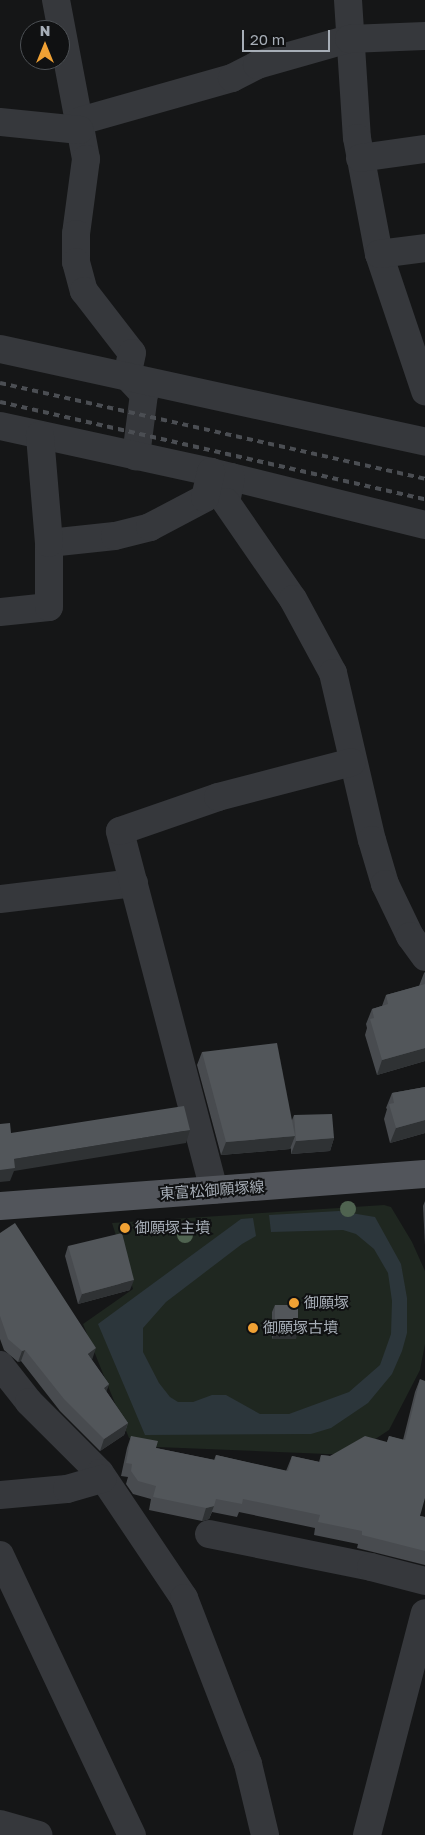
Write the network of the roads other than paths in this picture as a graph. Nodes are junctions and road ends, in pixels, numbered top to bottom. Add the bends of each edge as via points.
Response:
1 (56, 0) edge
2 (348, 0) edge
3 (425, 36) edge
4 (350, 40) junction
5 (0, 122) edge
6 (80, 126) junction
7 (425, 149) edge
8 (360, 158) junction
9 (425, 248) edge
10 (379, 254) junction
11 (0, 349) edge
12 (127, 376) junction
13 (425, 391) edge
14 (0, 426) edge
15 (40, 435) junction
16 (425, 442) edge
17 (136, 456) junction
18 (221, 475) junction
19 (425, 525) edge
20 (49, 543) junction
21 (0, 612) edge
22 (352, 762) junction
23 (134, 883) junction
24 (0, 899) edge
25 (425, 957) edge
26 (425, 1174) edge
27 (214, 1190) junction
28 (0, 1206) edge
29 (0, 1365) edge
30 (103, 1479) junction
31 (0, 1495) edge
32 (209, 1534) dead end
33 (0, 1555) edge
34 (425, 1581) edge
35 (425, 1613) edge
36 (0, 1824) edge
37 (38, 1835) edge
38 (132, 1835) edge
39 (265, 1835) edge
40 (367, 1835) edge

1 - 6 street
2 - 4 street
3 - 4 street
4 - 6 street via 257,65 232,78
4 - 8 street
5 - 6 street
6 - 12 street via 86,159 76,234 76,262 84,291 132,352
7 - 8 street
8 - 10 street
9 - 10 street
10 - 13 street
11 - 12 street
12 - 16 street
12 - 17 street via 144,394
14 - 15 street
15 - 17 street
15 - 20 street
17 - 18 street
18 - 19 street
18 - 20 street via 206,498 150,527 115,536
18 - 22 street via 226,502 293,599 333,673
20 - 21 street via 49,607
22 - 23 street via 218,797 120,831
22 - 25 street via 385,884 410,936
23 - 24 street
23 - 27 street
26 - 27 main road, 東富松御願塚線
27 - 28 main road, 東富松御願塚線
29 - 30 street via 29,1402 84,1454
30 - 31 street via 48,1492
30 - 39 street via 184,1598 248,1764
32 - 34 street
33 - 38 street
35 - 40 street
36 - 37 street

